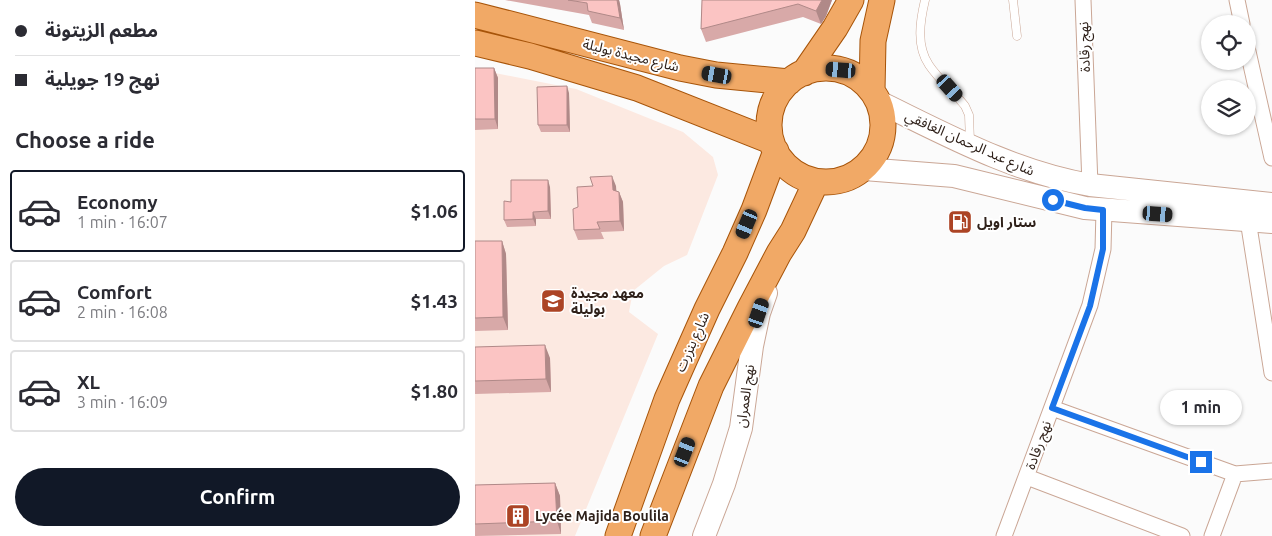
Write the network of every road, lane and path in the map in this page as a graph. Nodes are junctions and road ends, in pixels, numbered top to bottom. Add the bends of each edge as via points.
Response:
1 (851, 0) edge
2 (882, 0) edge
3 (925, 0) edge
4 (1013, 0) edge
5 (1083, 0) edge
6 (1237, 0) edge
7 (475, 15) edge
8 (1240, 15) edge
9 (1017, 36) dead end
10 (475, 43) edge
11 (1252, 70) edge
12 (796, 78) junction
13 (875, 96) junction
14 (773, 146) junction
15 (970, 146) junction
16 (1272, 158) edge
17 (864, 169) junction
18 (816, 182) junction
19 (1089, 185) junction
20 (1272, 204) edge
21 (1103, 210) junction
22 (1248, 220) junction
23 (1272, 222) edge
24 (779, 254) junction
25 (1272, 373) edge
26 (1052, 408) junction
27 (1272, 471) edge
28 (1235, 474) junction
29 (1027, 477) junction
30 (618, 536) edge
31 (653, 536) edge
32 (704, 536) edge
33 (1004, 536) edge
34 (1182, 536) edge
35 (1212, 536) edge

1 - 12 main road
2 - 13 main road via 873,41
3 - 15 lane via 920,43 928,64 965,106 969,115
4 - 9 lane
5 - 19 street, نهج رقادة
6 - 8 street
7 - 12 main road, شارع مجيدة بوليلة via 680,68 717,75
10 - 14 main road, شارع مجيدة بوليلة via 539,58 637,88
11 - 16 street
12 - 13 main road via 822,69 841,70 858,78
12 - 14 main road via 780,92 774,103 769,128
13 - 15 main road, شارع عبد الرحمان الغافقي
13 - 17 main road via 883,116 882,138
14 - 18 main road via 786,165 800,176
14 - 30 main road, شارع بنزرت via 754,210 667,399
15 - 19 main road, شارع عبد الرحمان الغافقي via 1037,173
17 - 18 main road via 849,178
17 - 21 main road, شارع عبد الرحمان الغافقي via 954,176
18 - 24 main road
19 - 20 main road, شارع عبد الرحمان الغافقي
21 - 22 main road, شارع عبد الرحمان الغافقي
21 - 26 street, نهج رقادة via 1103,249 1090,306
22 - 23 main road, شارع عبد الرحمان الغافقي
22 - 25 street
24 - 31 main road via 711,386
24 - 32 main road, نهج العمران via 759,313 741,428
26 - 28 street
26 - 29 street, نهج رقادة
27 - 28 street
28 - 35 street
29 - 33 street, نهج رقادة
29 - 34 street

